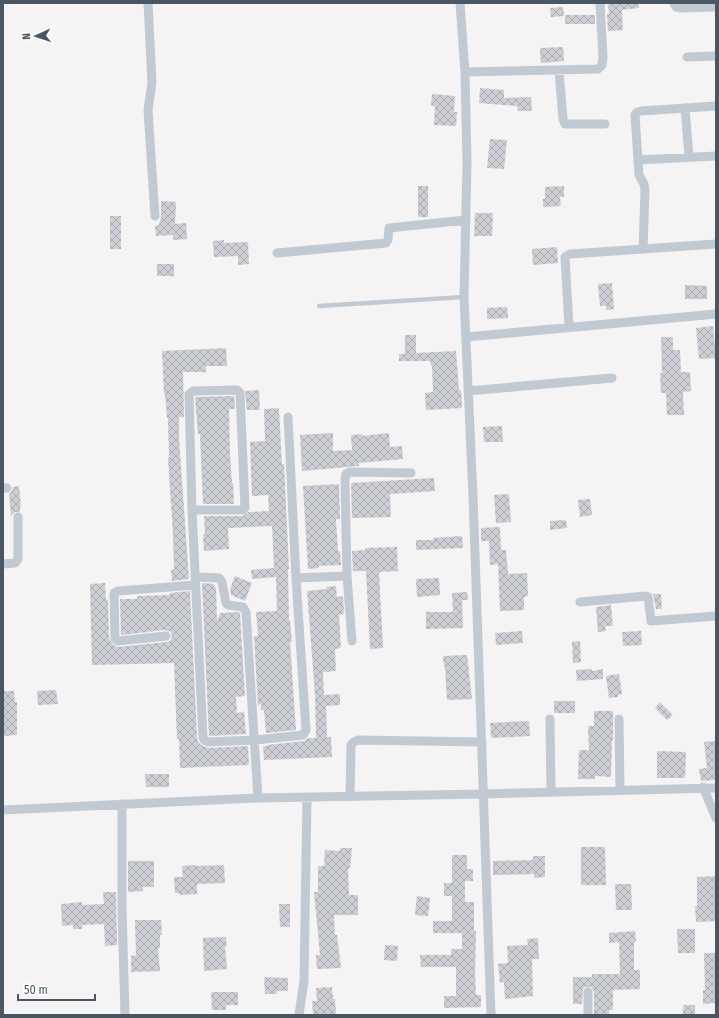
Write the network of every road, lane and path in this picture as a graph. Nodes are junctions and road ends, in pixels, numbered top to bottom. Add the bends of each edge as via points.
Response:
1 (148, 3) edge
2 (460, 3) edge
3 (600, 3) edge
4 (674, 3) edge
5 (716, 7) edge
6 (716, 56) edge
7 (687, 57) dead end
8 (559, 71) junction
9 (465, 72) junction
10 (716, 106) edge
11 (685, 108) junction
12 (605, 124) dead end
13 (716, 156) edge
14 (689, 157) junction
15 (638, 160) junction
16 (155, 216) dead end
17 (466, 220) junction
18 (716, 244) edge
19 (643, 249) junction
20 (277, 253) dead end
21 (464, 297) junction
22 (319, 306) dead end
23 (716, 314) edge
24 (569, 327) junction
25 (466, 337) junction
26 (612, 378) dead end
27 (468, 391) junction
28 (288, 417) dead end
29 (411, 473) dead end
30 (192, 510) junction
31 (18, 517) dead end
32 (3, 564) edge
33 (347, 576) junction
34 (296, 578) junction
35 (195, 581) junction
36 (580, 602) dead end
37 (716, 616) edge
38 (166, 636) dead end
39 (352, 641) dead end
40 (550, 719) dead end
41 (619, 719) dead end
42 (255, 740) junction
43 (482, 742) junction
44 (703, 788) junction
45 (716, 788) edge
46 (620, 789) junction
47 (551, 792) junction
48 (483, 794) junction
49 (350, 796) junction
50 (258, 798) junction
51 (307, 798) junction
52 (122, 804) junction
53 (3, 810) edge
54 (716, 818) edge
55 (588, 992) dead end
56 (125, 1015) edge
57 (299, 1015) edge
58 (491, 1015) edge
59 (588, 1015) edge

1 - 16 street via 152,83 148,110
2 - 9 street
3 - 8 street via 602,65 598,70
4 - 5 street via 676,7 681,8
6 - 7 street
8 - 9 street
8 - 12 street via 565,124
9 - 17 street
10 - 11 street
11 - 14 street
11 - 15 street via 637,112 635,115
13 - 14 street
14 - 15 street
15 - 19 street via 639,175 645,190
17 - 20 street via 389,228 386,243
17 - 21 street
18 - 19 street
19 - 24 street via 570,254 565,257
21 - 22 lane
21 - 25 street
23 - 24 street
24 - 25 street
25 - 27 street
26 - 27 street
27 - 43 street
28 - 34 street
29 - 33 street via 346,474
30 - 30 street via 245,508 240,393 237,390 193,391 189,394
30 - 35 street
31 - 32 street via 18,559 15,563
33 - 34 street
33 - 39 street
34 - 42 street via 305,733
35 - 38 street via 114,593 116,639 121,642
35 - 42 street via 219,578 226,603 243,607 246,612
35 - 42 street via 204,740
36 - 37 street via 646,596 651,621
40 - 47 street
41 - 46 street
42 - 50 street
43 - 48 street
43 - 49 street via 358,740 351,746
44 - 45 street
44 - 46 street
44 - 54 street
46 - 47 street
47 - 48 street
48 - 49 street
48 - 58 street
49 - 51 street
50 - 51 street
50 - 52 street
51 - 57 street via 304,981
52 - 53 street
52 - 56 street
55 - 59 street

